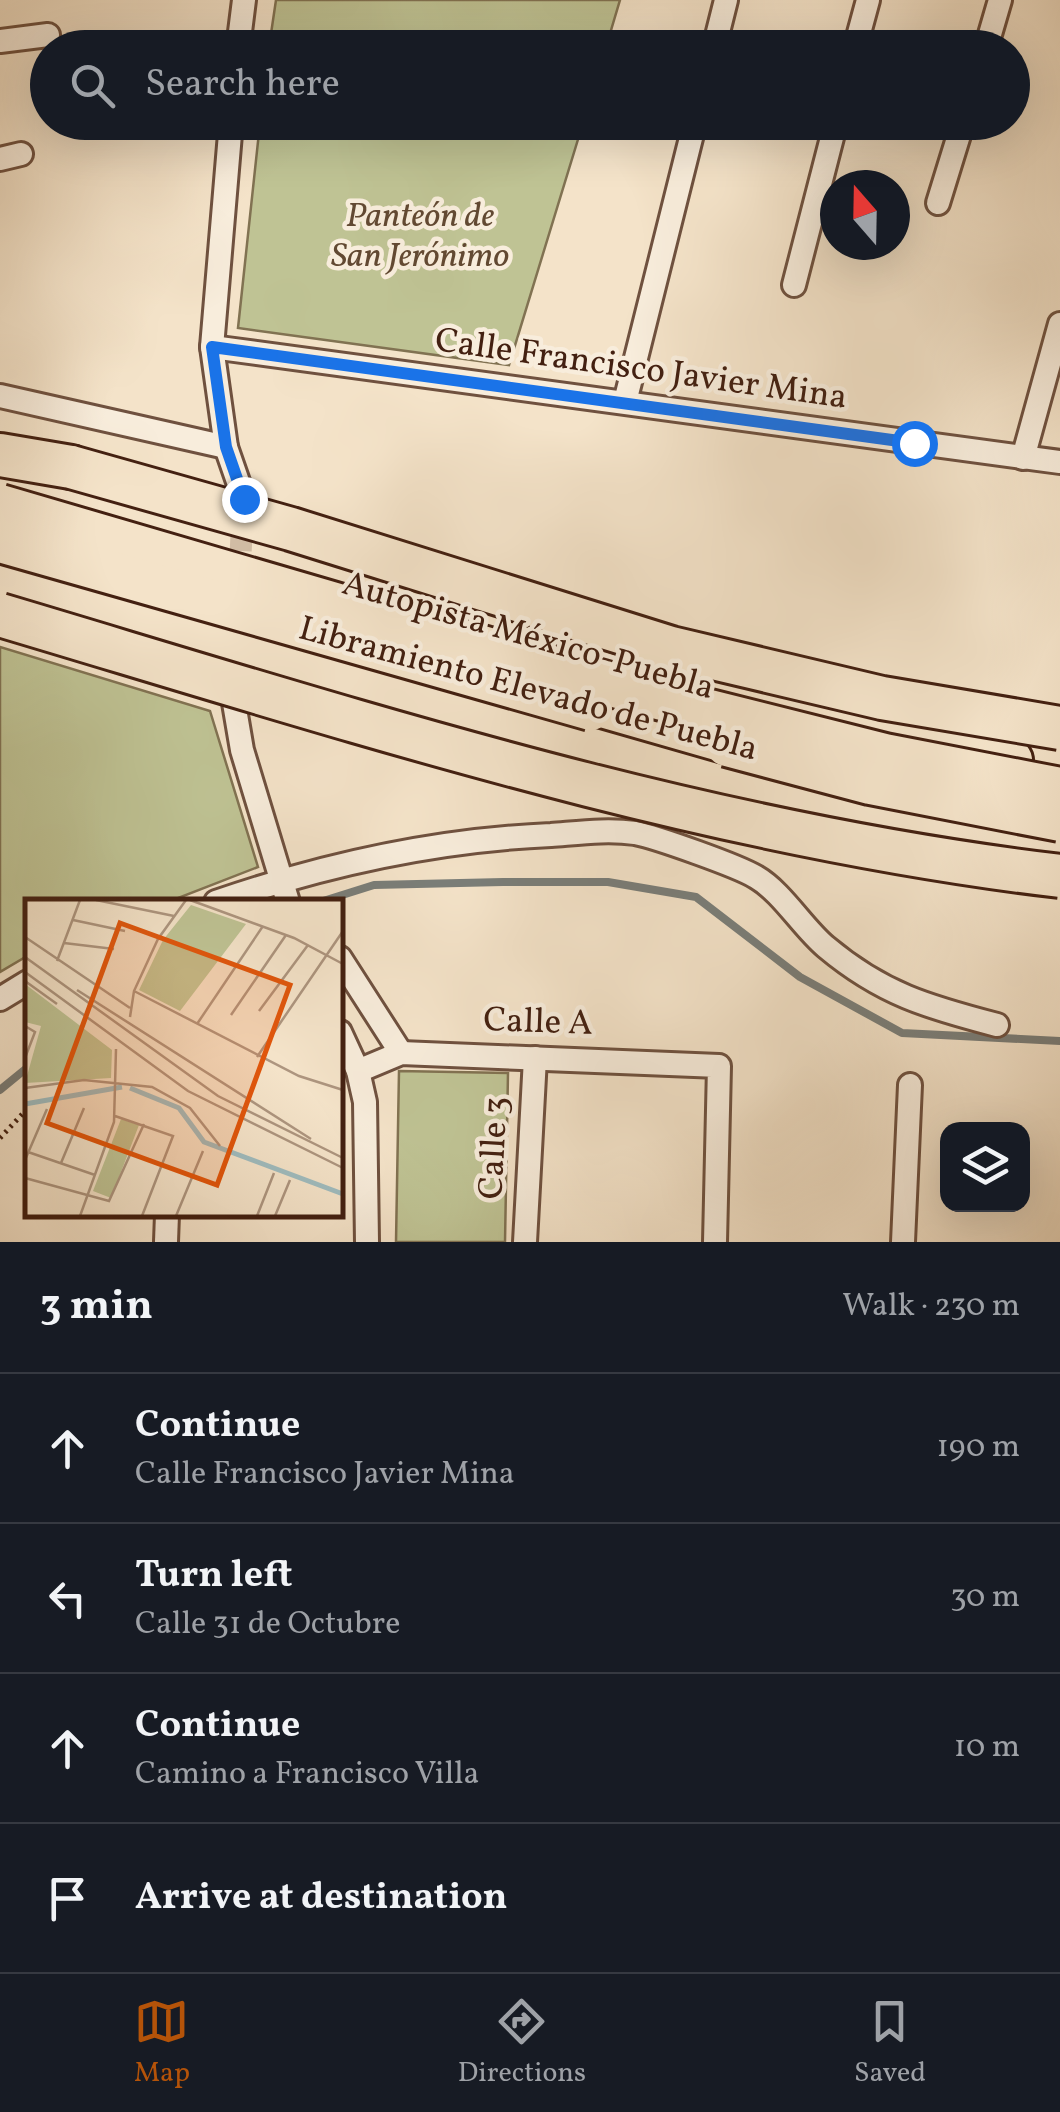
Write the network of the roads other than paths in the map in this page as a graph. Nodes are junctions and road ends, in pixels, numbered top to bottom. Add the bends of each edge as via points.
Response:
1 (244, 0) edge
2 (726, 0) edge
3 (868, 0) edge
4 (1000, 0) edge
5 (240, 30) edge
6 (718, 30) edge
7 (860, 30) edge
8 (991, 30) edge
9 (30, 38) edge
10 (0, 42) edge
11 (230, 140) edge
12 (690, 140) edge
13 (831, 140) edge
14 (957, 140) edge
15 (938, 203) dead end
16 (794, 285) dead end
17 (1060, 324) edge
18 (212, 347) junction
19 (0, 396) edge
20 (625, 402) junction
21 (226, 447) junction
22 (0, 455) edge
23 (1023, 458) junction
24 (1060, 462) edge
25 (0, 486) edge
26 (244, 499) tunnel mouth
27 (0, 506) edge
28 (0, 541) edge
29 (0, 580) edge
30 (0, 615) edge
31 (233, 698) dead end
32 (1060, 728) edge
33 (1060, 771) edge
34 (1060, 789) edge
35 (1060, 820) edge
36 (1060, 846) edge
37 (1060, 876) edge
38 (284, 892) edge
39 (236, 899) edge
40 (342, 961) edge
41 (25, 984) edge
42 (0, 999) edge
43 (997, 1024) dead end
44 (342, 1036) edge
45 (401, 1053) junction
46 (535, 1058) junction
47 (358, 1071) junction
48 (910, 1085) dead end
49 (167, 1217) edge
50 (166, 1242) edge
51 (366, 1242) edge
52 (525, 1242) edge
53 (715, 1242) edge
54 (903, 1242) edge

1 - 5 street
2 - 6 street
3 - 7 street
4 - 8 street
9 - 10 street
11 - 18 street
12 - 20 street
13 - 16 street
14 - 15 street
17 - 23 street
18 - 20 street, Calle Francisco Javier Mina
18 - 21 street
19 - 21 street
20 - 23 street, Calle Francisco Javier Mina
21 - 26 street
22 - 32 highway, bridge via 71,466 291,529 670,648 882,698
23 - 24 street, Calle Francisco Javier Mina
25 - 33 highway, Autopista México-Puebla via 658,676
27 - 34 highway, Libramiento Elevado de Puebla, bridge via 646,695 884,755
28 - 35 highway, Libramiento Elevado de Puebla, bridge via 870,783
29 - 36 highway via 712,784
30 - 37 highway, bridge via 577,784 829,842
31 - 38 street
38 - 39 street
38 - 43 street via 387,855 505,837 638,834 758,878 825,947 892,993
40 - 45 street
41 - 42 street
44 - 47 street
45 - 46 street, Calle A
45 - 47 street, Calle A
46 - 52 street, Calle 3
46 - 53 street, Calle A via 719,1066
47 - 51 street via 365,1102
48 - 54 street
49 - 50 street

